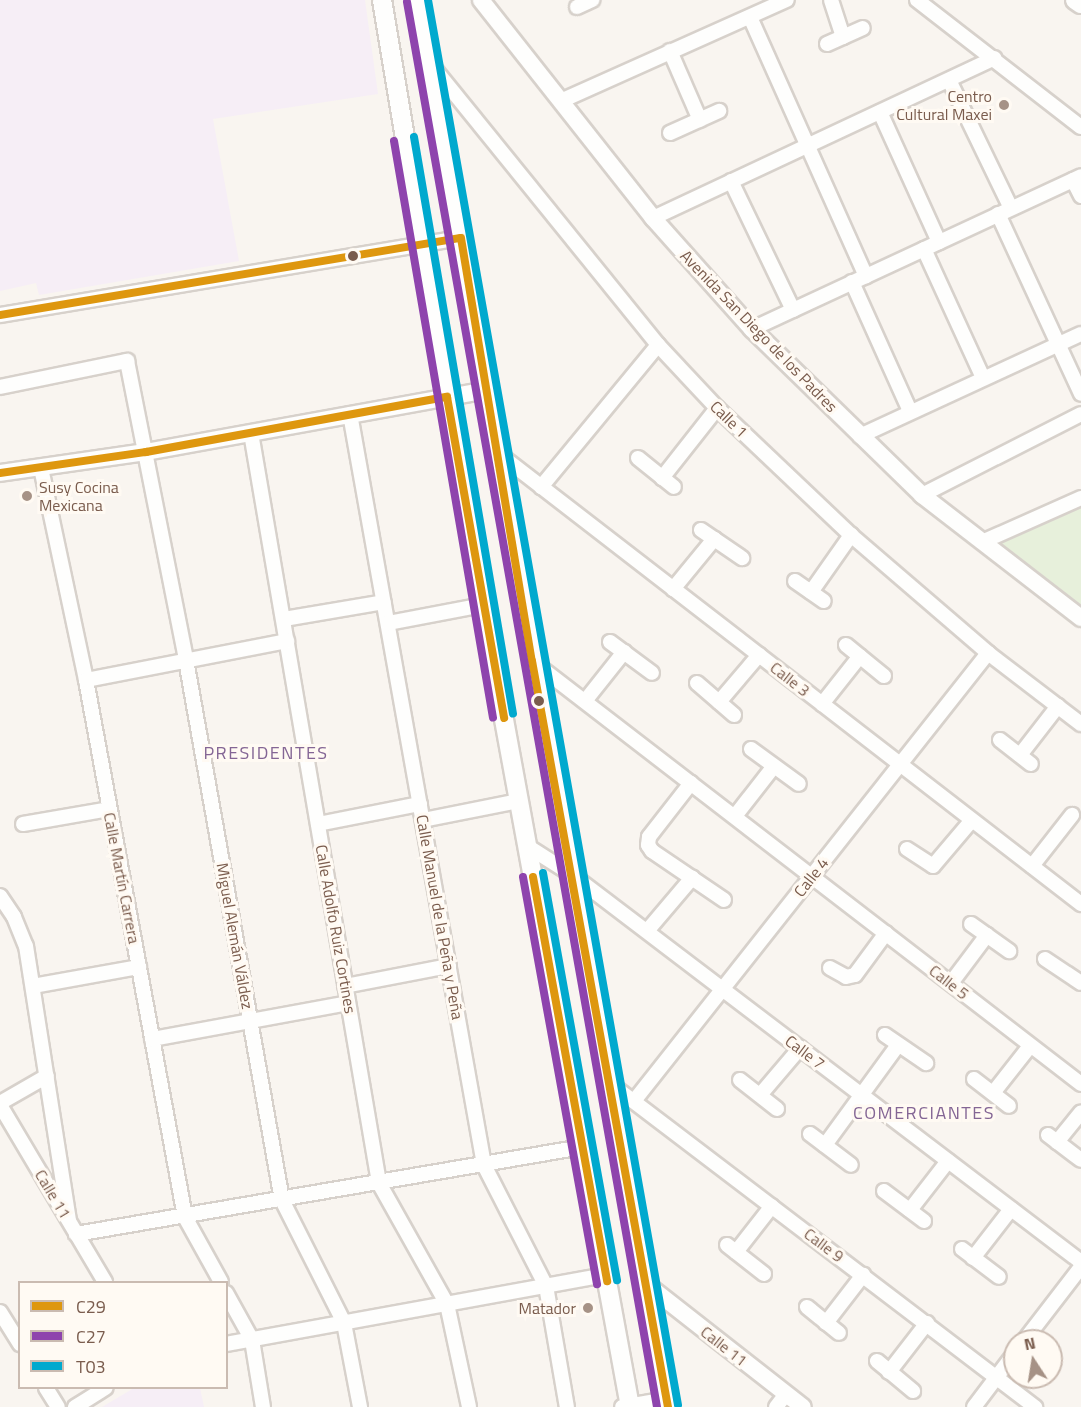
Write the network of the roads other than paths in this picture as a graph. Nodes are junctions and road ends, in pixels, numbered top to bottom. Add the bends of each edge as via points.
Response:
1 (382, 0) edge
2 (417, 0) edge
3 (481, 0) edge
4 (787, 0) edge
5 (831, 0) edge
6 (917, 0) edge
7 (1075, 0) edge
8 (1081, 4) edge
9 (750, 17) junction
10 (863, 28) dead end
11 (843, 37) junction
12 (827, 44) dead end
13 (670, 51) junction
14 (994, 58) junction
15 (429, 62) junction
16 (949, 80) junction
17 (563, 100) junction
18 (719, 111) dead end
19 (880, 112) junction
20 (700, 120) junction
21 (1081, 127) edge
22 (670, 133) dead end
23 (808, 148) junction
24 (1077, 178) edge
25 (731, 181) junction
26 (1081, 196) edge
27 (1011, 208) junction
28 (998, 214) junction
29 (653, 218) junction
30 (461, 238) junction
31 (939, 242) junction
32 (422, 246) junction
33 (924, 249) junction
34 (866, 276) junction
35 (852, 282) junction
36 (793, 310) junction
37 (0, 315) edge
38 (752, 329) junction
39 (1081, 334) edge
40 (658, 345) junction
41 (1058, 345) junction
42 (983, 378) junction
43 (0, 387) edge
44 (488, 390) junction
45 (1081, 394) edge
46 (447, 397) junction
47 (717, 408) junction
48 (910, 411) junction
49 (350, 414) junction
50 (1081, 414) edge
51 (251, 434) junction
52 (860, 436) junction
53 (146, 452) junction
54 (499, 454) junction
55 (638, 458) dead end
56 (41, 468) junction
57 (0, 473) edge
58 (662, 478) junction
59 (541, 487) junction
60 (674, 487) dead end
61 (922, 495) junction
62 (1081, 498) edge
63 (701, 530) dead end
64 (851, 536) junction
65 (714, 538) junction
66 (982, 543) junction
67 (742, 558) dead end
68 (795, 581) dead end
69 (673, 589) junction
70 (811, 592) junction
71 (824, 601) dead end
72 (384, 602) junction
73 (483, 605) junction
74 (1081, 618) edge
75 (284, 619) junction
76 (388, 623) junction
77 (287, 641) junction
78 (610, 642) dead end
79 (846, 645) dead end
80 (624, 652) junction
81 (988, 653) junction
82 (759, 655) junction
83 (860, 656) junction
84 (186, 660) junction
85 (532, 661) junction
86 (652, 673) dead end
87 (884, 675) dead end
88 (86, 680) junction
89 (697, 683) dead end
90 (585, 701) junction
91 (719, 702) junction
92 (822, 704) junction
93 (1058, 706) junction
94 (734, 715) dead end
95 (1081, 724) edge
96 (1000, 740) dead end
97 (751, 749) dead end
98 (900, 764) junction
99 (774, 766) junction
100 (691, 783) junction
101 (799, 784) dead end
102 (519, 801) junction
103 (420, 804) junction
104 (110, 809) junction
105 (1072, 815) edge
106 (735, 816) junction
107 (423, 820) junction
108 (972, 820) junction
109 (23, 824) dead end
110 (318, 824) junction
111 (527, 846) junction
112 (907, 849) dead end
113 (1032, 866) junction
114 (571, 874) junction
115 (812, 876) junction
116 (692, 878) junction
117 (0, 896) edge
118 (724, 900) dead end
119 (1081, 904) edge
120 (971, 924) dead end
121 (646, 932) junction
122 (886, 933) junction
123 (987, 935) junction
124 (1009, 951) dead end
125 (1045, 959) dead end
126 (449, 966) junction
127 (139, 967) junction
128 (830, 968) dead end
129 (1081, 982) edge
130 (951, 983) junction
131 (33, 986) junction
132 (345, 986) junction
133 (723, 989) junction
134 (348, 1003) junction
135 (250, 1021) junction
136 (885, 1035) dead end
137 (152, 1039) junction
138 (898, 1045) junction
139 (1030, 1046) junction
140 (800, 1048) junction
141 (926, 1063) dead end
142 (47, 1076) junction
143 (974, 1079) dead end
144 (740, 1080) dead end
145 (612, 1084) junction
146 (1081, 1084) edge
147 (993, 1093) junction
148 (861, 1094) junction
149 (760, 1095) junction
150 (634, 1101) junction
151 (0, 1104) edge
152 (1009, 1106) dead end
153 (777, 1108) dead end
154 (1081, 1112) edge
155 (810, 1134) dead end
156 (825, 1145) junction
157 (582, 1147) junction
158 (1081, 1160) edge
159 (948, 1161) junction
160 (484, 1165) junction
161 (851, 1165) dead end
162 (379, 1183) junction
163 (884, 1191) dead end
164 (282, 1200) junction
165 (772, 1206) junction
166 (1011, 1209) junction
167 (910, 1210) junction
168 (185, 1217) junction
169 (69, 1220) junction
170 (924, 1221) dead end
171 (76, 1234) junction
172 (1081, 1262) edge
173 (1081, 1267) edge
174 (764, 1274) dead end
175 (606, 1275) junction
176 (863, 1275) junction
177 (999, 1277) dead end
178 (104, 1281) edge
179 (220, 1281) edge
180 (646, 1284) junction
181 (546, 1286) junction
182 (228, 1297) edge
183 (447, 1304) junction
184 (807, 1307) dead end
185 (0, 1312) edge
186 (344, 1323) junction
187 (826, 1323) junction
188 (927, 1323) junction
189 (1033, 1329) edge
190 (839, 1333) dead end
191 (252, 1340) junction
192 (18, 1341) edge
193 (228, 1344) edge
194 (877, 1361) dead end
195 (1003, 1369) edge
196 (889, 1372) junction
197 (997, 1377) junction
198 (47, 1389) edge
199 (103, 1389) edge
200 (914, 1391) dead end
201 (781, 1400) edge
202 (668, 1403) edge
203 (58, 1407) edge
204 (75, 1407) edge
205 (262, 1407) edge
206 (360, 1407) edge
207 (469, 1407) edge
208 (567, 1407) edge
209 (627, 1407) edge
210 (803, 1407) edge
211 (974, 1407) edge
212 (1035, 1407) edge

1 - 32 main road
2 - 15 main road
3 - 17 street, Avenida San Diego de los Padres
4 - 9 street
5 - 11 street
6 - 14 street
7 - 8 main road
9 - 13 street
9 - 23 street
10 - 11 street
11 - 12 street
13 - 17 street
13 - 20 street
14 - 16 street
14 - 21 street
15 - 30 main road
15 - 40 street, Calle 1
16 - 19 street
16 - 27 street
17 - 29 street, Avenida San Diego de los Padres
18 - 20 street
19 - 23 street
19 - 31 street
20 - 22 street
23 - 25 street
23 - 34 street
24 - 26 street
24 - 27 street
25 - 29 street
25 - 36 street
27 - 28 street
28 - 31 street
28 - 41 street
29 - 38 street, Avenida San Diego de los Padres
30 - 32 street
30 - 44 main road
31 - 33 street
32 - 37 street
32 - 46 main road
33 - 34 street
33 - 42 street
34 - 35 street
35 - 36 street
35 - 48 street
36 - 38 street
38 - 52 street, Avenida San Diego de los Padres
39 - 41 street
40 - 47 street, Calle 1
40 - 59 street
41 - 42 street
41 - 45 street
42 - 48 street
43 - 53 street, Miguel Alemán Váldez via 127,361
44 - 46 street
44 - 54 main road
46 - 49 street
46 - 73 main road
47 - 58 street
47 - 64 street, Calle 1
48 - 52 street
49 - 51 street
49 - 72 street, Calle Manuel de la Peña y Peña
50 - 61 street
51 - 53 street
51 - 75 street, Calle Adolfo Ruiz Cortines
52 - 61 street, Avenida San Diego de los Padres
53 - 56 street
53 - 84 street, Miguel Alemán Váldez
54 - 59 street, Calle 3
54 - 85 main road
55 - 58 street
56 - 57 street
56 - 88 street, Calle Martín Carrera
58 - 60 street
59 - 69 street, Calle 3
61 - 66 street, Avenida San Diego de los Padres
62 - 66 street
63 - 65 street
64 - 70 street
64 - 81 street, Calle 1
65 - 67 street
65 - 69 street
66 - 74 street, Avenida San Diego de los Padres
68 - 70 street
69 - 82 street, Calle 3
70 - 71 street
72 - 75 street
72 - 76 street, Calle Manuel de la Peña y Peña
73 - 76 street
73 - 102 main road
75 - 77 street, Calle Adolfo Ruiz Cortines
76 - 103 street, Calle Manuel de la Peña y Peña
77 - 84 street
77 - 110 street, Calle Adolfo Ruiz Cortines
78 - 80 street
79 - 83 street
80 - 86 street
80 - 90 street
81 - 93 street, Calle 1
81 - 98 street, Calle 4
82 - 91 street
82 - 92 street, Calle 3
83 - 87 street
83 - 92 street
84 - 88 street
84 - 135 street, Miguel Alemán Váldez
85 - 90 street, Calle 5
85 - 114 main road
88 - 104 street, Calle Martín Carrera
89 - 91 street
90 - 100 street, Calle 5
91 - 94 street
92 - 98 street, Calle 3
93 - 95 street, Calle 1
93 - 96 street via 1026,760
97 - 99 street
98 - 108 street, Calle 3
98 - 115 street, Calle 4
99 - 101 street
99 - 106 street
100 - 106 street, Calle 5
100 - 116 street via 649,837 648,845
102 - 107 street
102 - 111 main road
103 - 107 street, Calle Manuel de la Peña y Peña
103 - 110 street
104 - 109 street
104 - 127 street, Calle Martín Carrera
105 - 113 street
106 - 115 street, Calle 5
107 - 126 street, Calle Manuel de la Peña y Peña
108 - 112 street via 933,866
108 - 113 street, Calle 3
110 - 132 street, Calle Adolfo Ruiz Cortines
111 - 114 street, Calle 7
111 - 157 main road
113 - 119 street, Calle 3
114 - 121 street, Calle 7
114 - 145 main road
115 - 122 street, Calle 5
115 - 133 street, Calle 4
116 - 118 street
116 - 121 street
117 - 131 street via 26,946
120 - 123 street
121 - 133 street, Calle 7
122 - 128 street via 855,975 846,977
122 - 130 street, Calle 5
123 - 124 street
123 - 130 street
125 - 129 street
126 - 132 street
126 - 160 street, Calle Manuel de la Peña y Peña
127 - 131 street
127 - 137 street, Calle Martín Carrera
130 - 139 street, Calle 5
131 - 142 street
132 - 134 street, Calle Adolfo Ruiz Cortines
133 - 140 street, Calle 7
133 - 150 street, Calle 4
134 - 135 street
134 - 162 street, Calle Adolfo Ruiz Cortines
135 - 137 street
135 - 164 street, Miguel Alemán Váldez
136 - 138 street
137 - 168 street, Calle Martín Carrera
138 - 141 street
138 - 148 street
139 - 146 street, Calle 5
139 - 147 street
140 - 148 street, Calle 7
140 - 149 street
142 - 151 street
142 - 169 street
143 - 147 street
144 - 149 street
145 - 150 street, Calle 9
145 - 180 main road
147 - 152 street
148 - 156 street
148 - 159 street, Calle 7
149 - 153 street
150 - 165 street, Calle 9
151 - 169 street, Calle 11
154 - 158 street via 1053,1138
155 - 156 street
156 - 161 street
157 - 160 street
157 - 175 main road
159 - 166 street, Calle 7
159 - 167 street
160 - 162 street
160 - 181 street, Calle Manuel de la Peña y Peña
162 - 164 street
162 - 183 street, Calle Adolfo Ruiz Cortines
163 - 167 street
164 - 168 street
164 - 186 street, Miguel Alemán Váldez
165 - 174 street via 731,1248
165 - 176 street, Calle 9
166 - 172 street, Calle 7
166 - 177 street via 968,1253
167 - 170 street
168 - 171 street
168 - 179 street, Calle Martín Carrera
169 - 171 street, Calle 11
171 - 178 street, Calle 11
173 - 189 street
175 - 181 street
175 - 209 main road
176 - 187 street
176 - 188 street, Calle 9
180 - 201 street, Calle 11
180 - 202 main road
181 - 183 street
181 - 208 street, Calle Manuel de la Peña y Peña
182 - 191 street
183 - 186 street
183 - 207 street, Calle Adolfo Ruiz Cortines
184 - 187 street
185 - 192 street
186 - 191 street
186 - 206 street, Miguel Alemán Váldez
187 - 190 street
188 - 196 street
188 - 197 street, Calle 9
191 - 193 street
191 - 205 street
194 - 196 street
195 - 197 street
196 - 200 street
197 - 211 street
197 - 212 street, Calle 9
198 - 203 street
199 - 204 street
201 - 210 street, Calle 11
202 - 209 street

